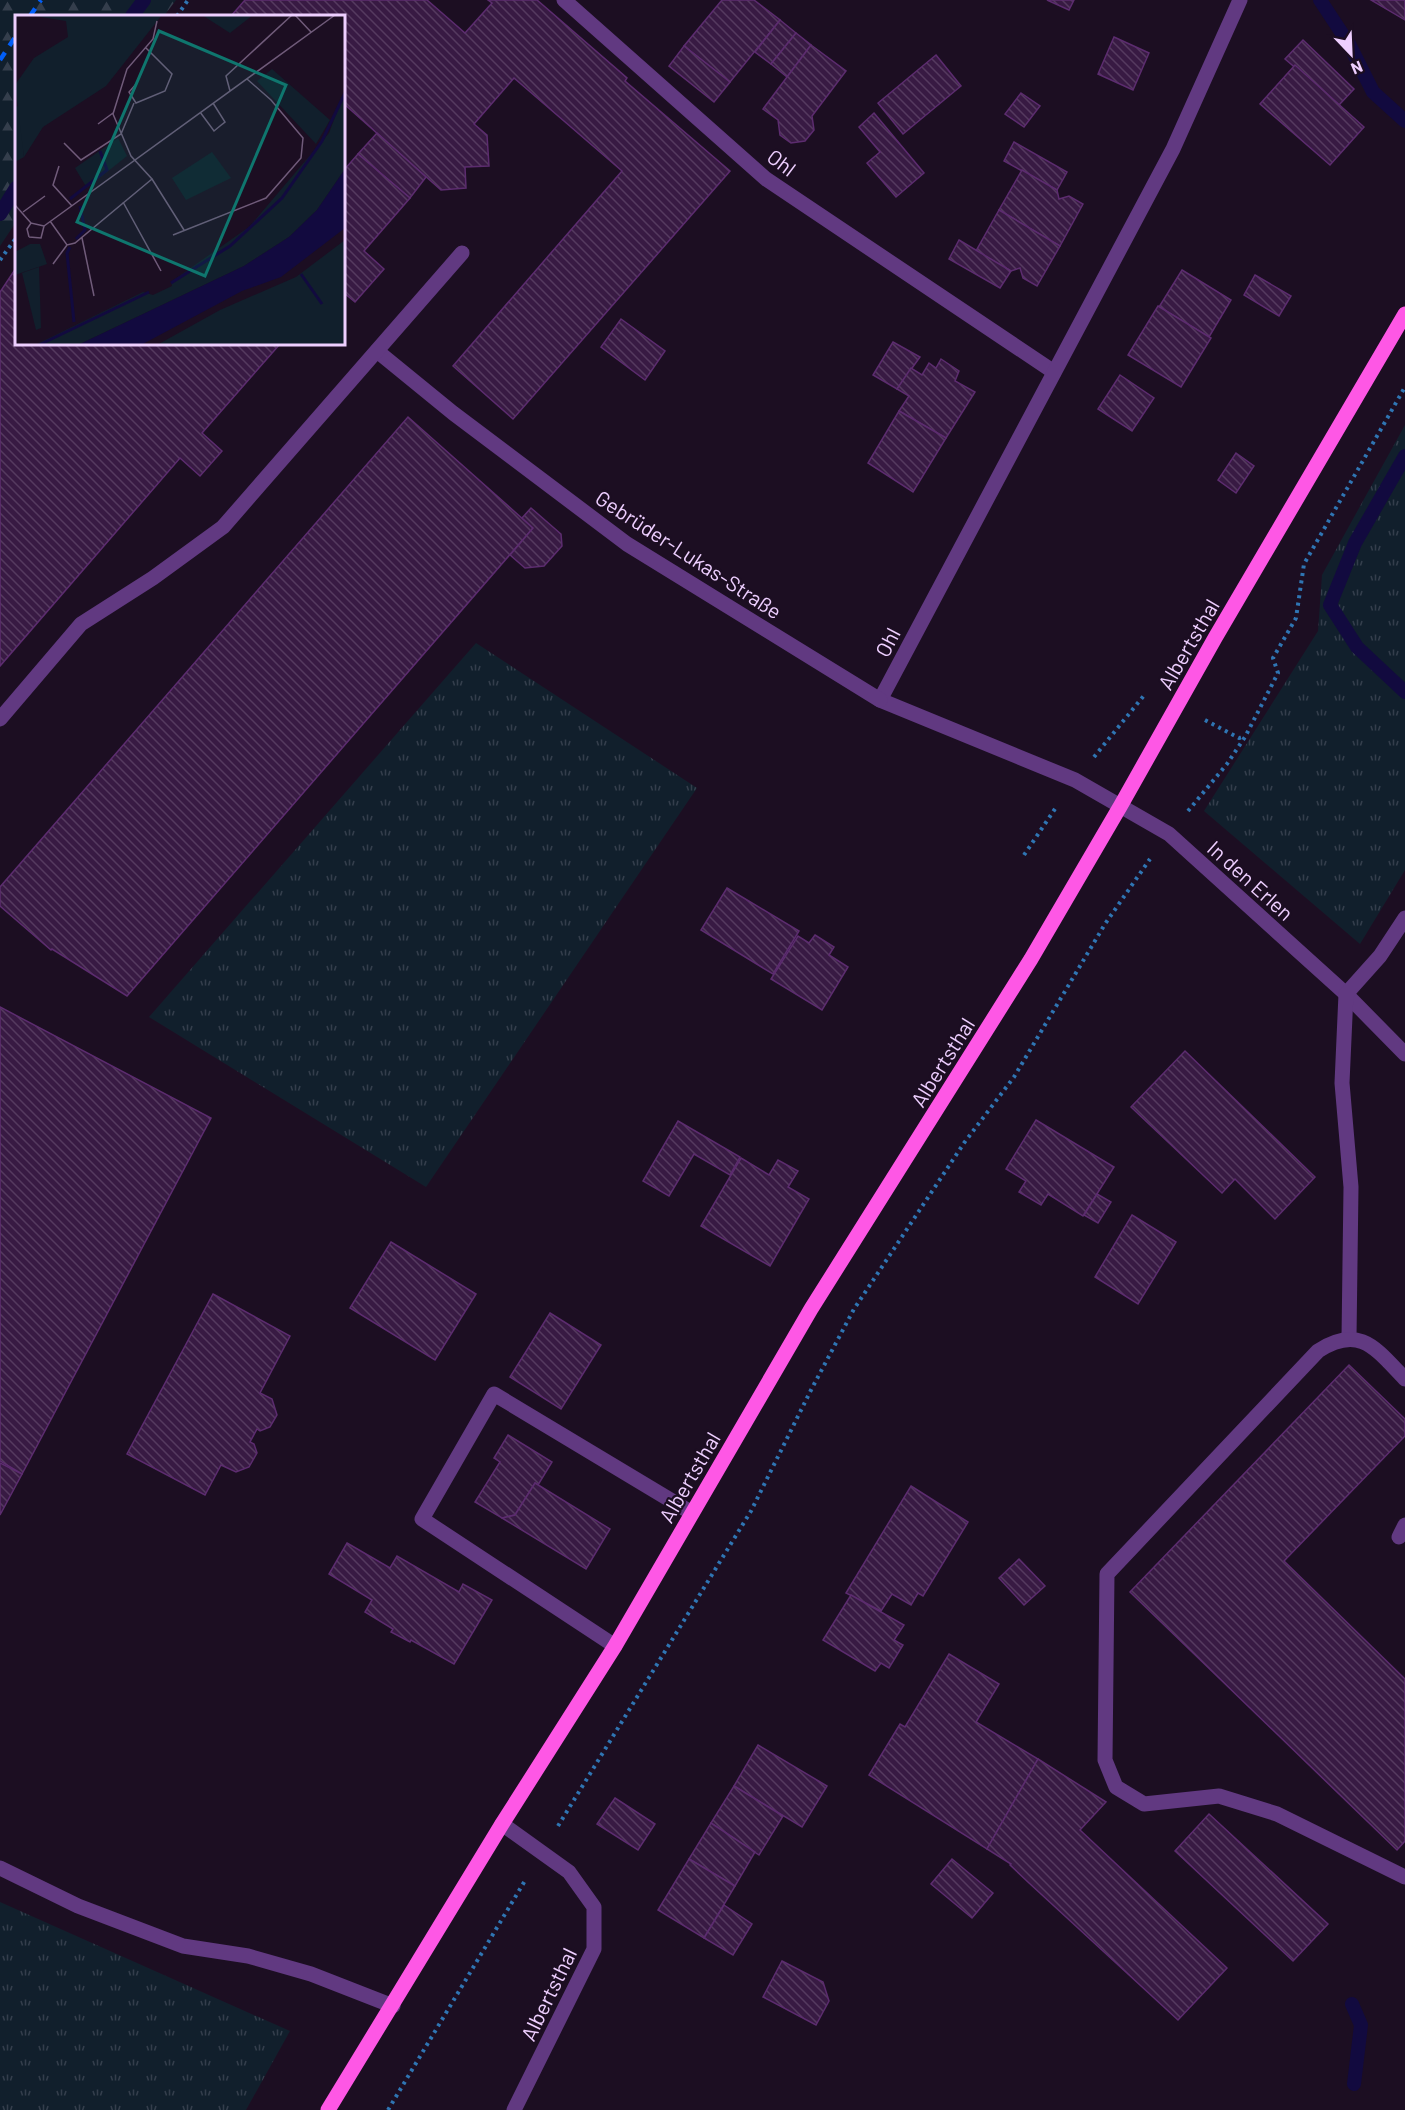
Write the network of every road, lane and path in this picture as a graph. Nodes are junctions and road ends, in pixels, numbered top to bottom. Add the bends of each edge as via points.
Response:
1 (188, 0) edge
2 (564, 0) edge
3 (1240, 0) edge
4 (178, 15) edge
5 (15, 239) edge
6 (462, 253) dead end
7 (0, 260) edge
8 (1405, 314) edge
9 (377, 351) junction
10 (1054, 372) junction
11 (1405, 387) edge
12 (880, 700) junction
13 (0, 719) edge
14 (1075, 780) junction
15 (1121, 805) junction
16 (1169, 834) junction
17 (1024, 855) dead end
18 (1405, 918) edge
19 (1346, 994) junction
20 (1405, 1054) edge
21 (1349, 1338) junction
22 (1405, 1379) edge
23 (692, 1513) junction
24 (615, 1646) junction
25 (502, 1824) junction
26 (542, 1853) junction
27 (0, 1868) edge
28 (1405, 1877) edge
29 (393, 2006) junction
30 (328, 2110) edge
31 (388, 2110) edge
32 (514, 2110) edge

1 - 4 path
2 - 10 street, Ohl via 766,179
3 - 10 street, Ohl via 1173,149
5 - 7 path
6 - 9 street
8 - 15 main road, Albertsthal
9 - 12 street, Gebrüder-Lukas-Straße via 627,544
9 - 13 street via 223,527 81,624
10 - 12 street, Ohl
11 - 16 path via 1305,564 1296,618 1274,658 1278,673 1245,737
12 - 14 street
14 - 15 street
14 - 17 path
15 - 16 street, In den Erlen
15 - 23 main road, Albertsthal via 1031,959 811,1309
16 - 19 street, In den Erlen
16 - 26 path via 1104,924 1014,1077 964,1143 854,1309 751,1511
18 - 19 street via 1380,956
19 - 20 street, In den Erlen
19 - 21 street via 1342,1083 1351,1187
21 - 22 street via 1377,1349
21 - 28 street via 1333,1341 1318,1351 1107,1574 1105,1760 1116,1787 1144,1804 1219,1796 1277,1814
23 - 24 main road, Albertsthal
23 - 24 street via 494,1394 458,1456 422,1519
24 - 25 main road, Albertsthal
25 - 26 street, Albertsthal
25 - 29 main road, Albertsthal
26 - 31 path
26 - 32 street, Albertsthal via 569,1872 594,1907 594,1949
27 - 29 street via 78,1906 183,1946 248,1956 311,1974
29 - 30 main road, Albertsthal

